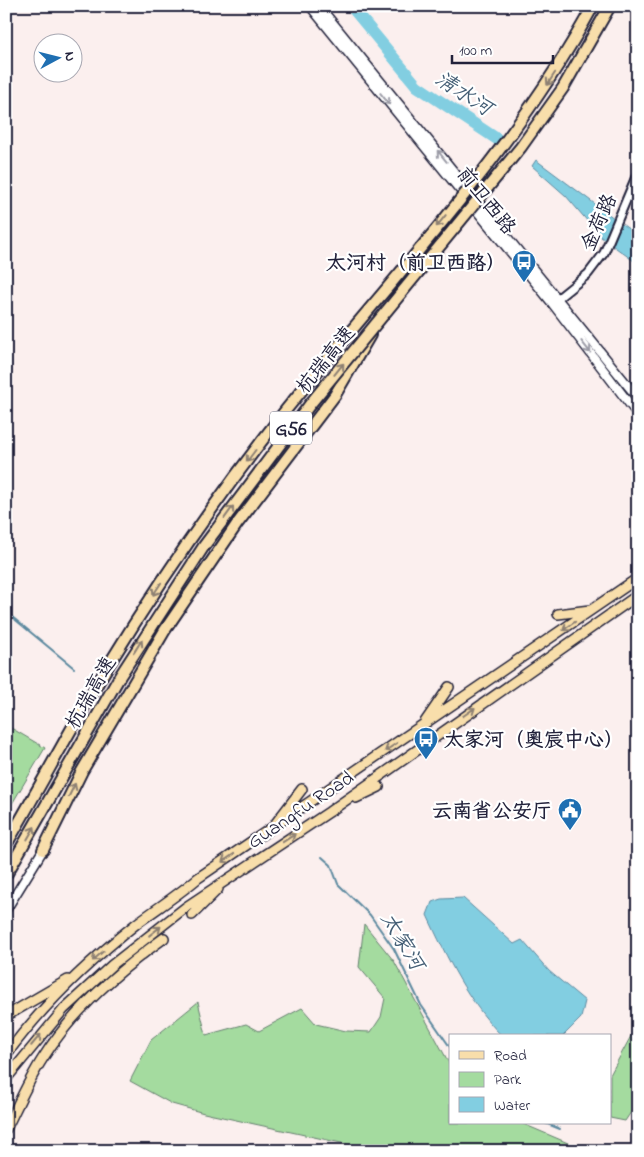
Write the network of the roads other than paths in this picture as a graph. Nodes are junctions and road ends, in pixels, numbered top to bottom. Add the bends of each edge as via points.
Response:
1 (310, 6) edge
2 (319, 6) edge
3 (593, 6) edge
4 (610, 6) edge
5 (638, 172) edge
6 (557, 299) junction
7 (385, 313) junction
8 (638, 398) edge
9 (638, 415) edge
10 (638, 578) edge
11 (638, 595) edge
12 (592, 610) junction
13 (558, 614) dead end
14 (449, 687) dead end
15 (423, 726) junction
16 (379, 787) dead end
17 (302, 789) dead end
18 (329, 812) junction
19 (272, 829) junction
20 (6, 845) edge
21 (43, 850) joint
22 (6, 875) edge
23 (226, 880) junction
24 (6, 910) edge
25 (192, 916) dead end
26 (164, 938) dead end
27 (75, 976) junction
28 (6, 1016) edge
29 (6, 1055) edge
30 (6, 1079) edge
31 (6, 1129) edge

1 -> 9 main road, 前卫西路 via 552,303
6 -> 2 main road, 前卫西路
3 -> 20 highway, 杭瑞高速 / G56, bridge via 550,80 509,138 294,400 192,538 107,668
4 - 7 highway, 杭瑞高速 / G56, bridge via 574,70 534,130
5 - 6 street, 金荷路 via 606,250 588,274
6 - 8 main road, 前卫西路
21 -> 7 highway, bridge via 114,713 195,585 258,495 335,395
22 -> 7 highway, 杭瑞高速 / G56, bridge via 112,690 178,584 263,464
10 - 12 main road, Guangfu Road
18 -> 11 main road, Guangfu Road
12 - 13 main road
12 -> 15 main road, Guangfu Road
14 - 15 main road
15 -> 19 main road, Guangfu Road
16 - 18 main road
17 - 19 main road
23 -> 18 main road, Guangfu Road
19 -> 27 main road, Guangfu Road via 198,878
21 - 24 main road
23 - 25 main road
30 -> 23 main road, Guangfu Road via 64,1008 145,939
26 - 31 main road via 120,971 75,1016 40,1063
27 - 28 main road
27 - 29 main road, Guangfu Road

